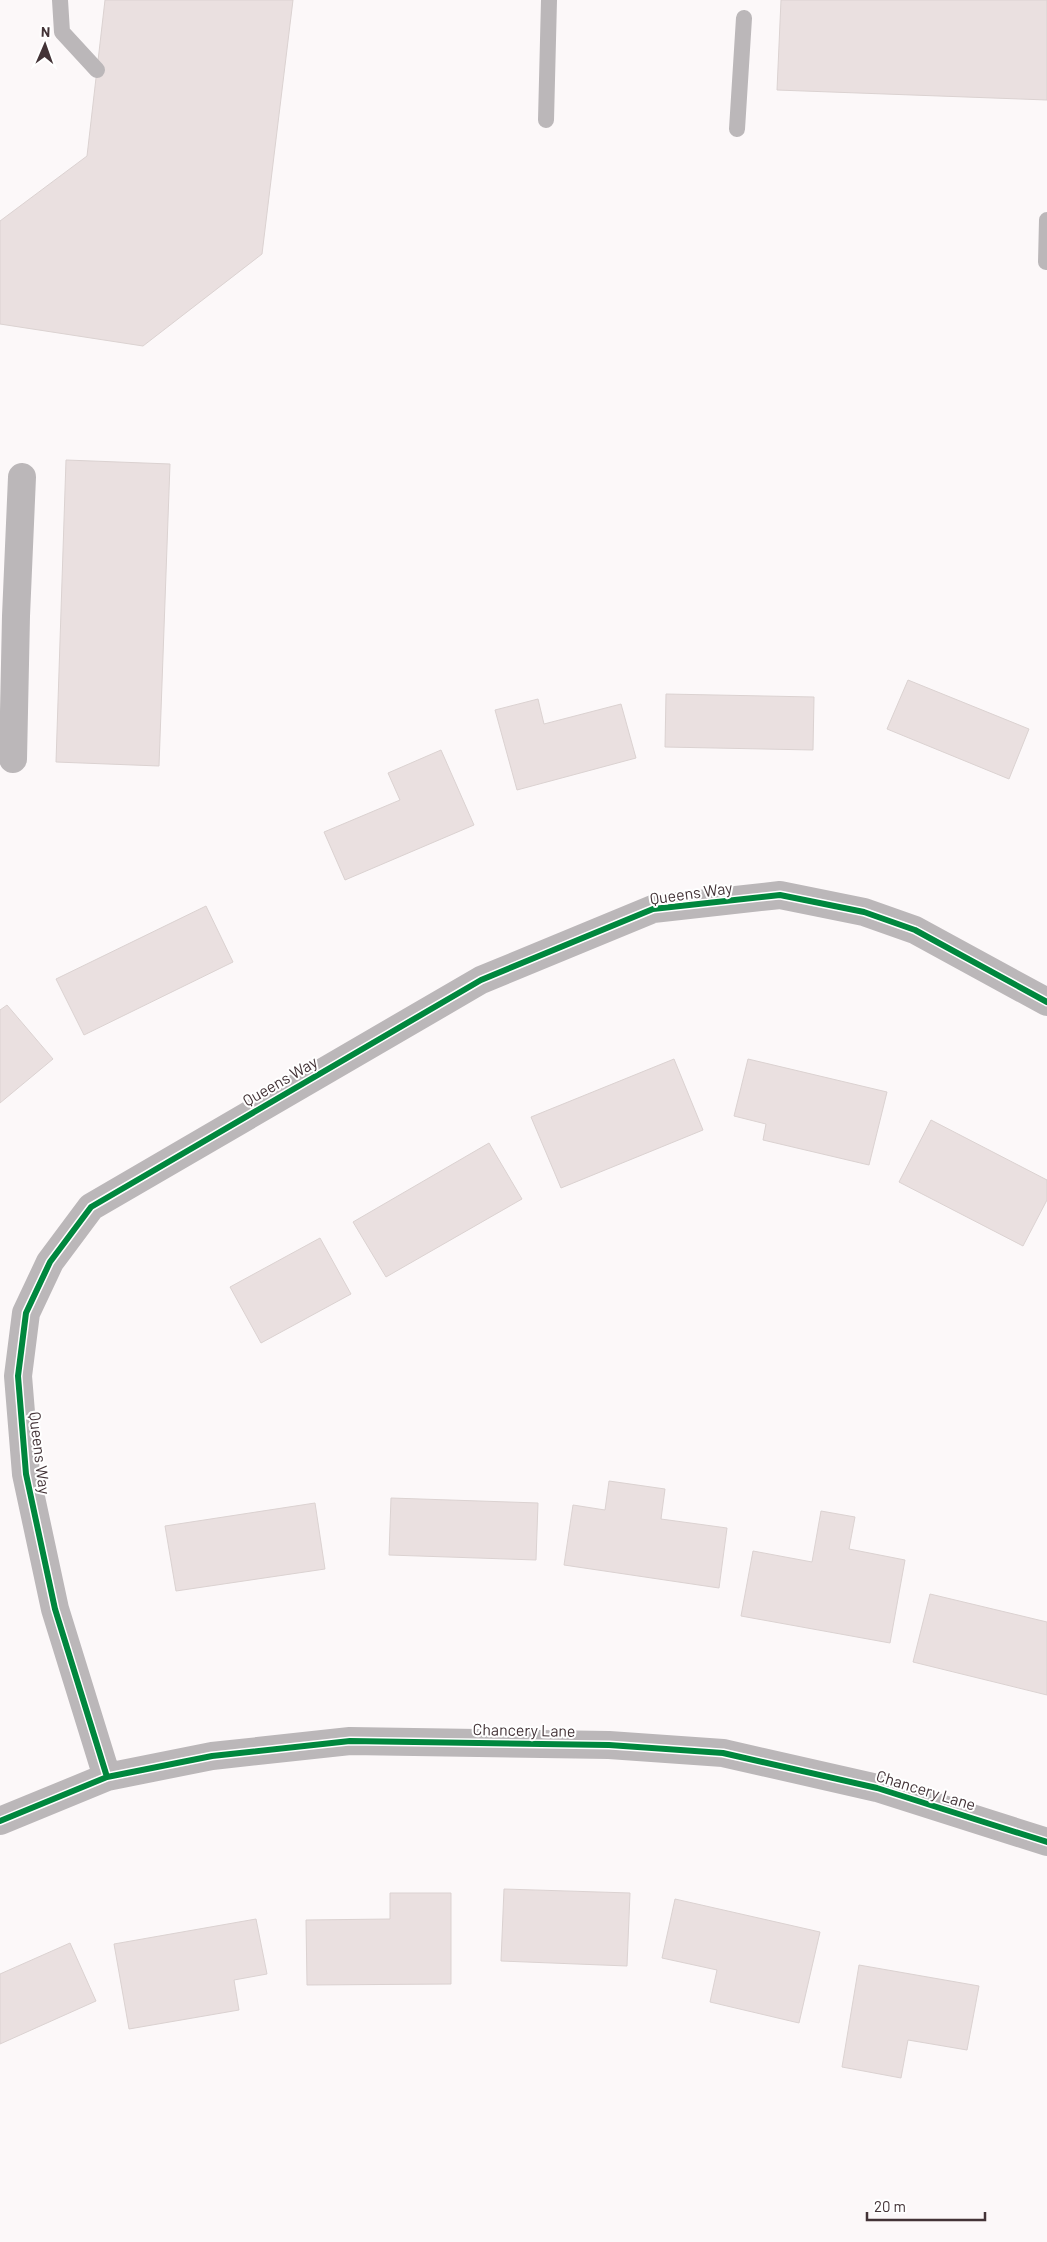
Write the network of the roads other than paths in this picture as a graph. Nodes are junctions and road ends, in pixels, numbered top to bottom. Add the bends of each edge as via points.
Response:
1 (60, 0) edge
2 (549, 0) edge
3 (744, 18) dead end
4 (97, 70) dead end
5 (546, 120) dead end
6 (737, 129) dead end
7 (1047, 220) edge
8 (1046, 262) dead end
9 (22, 476) dead end
10 (8, 616) edge
11 (13, 759) dead end
12 (1047, 1002) edge
13 (107, 1777) junction
14 (0, 1821) edge
15 (1047, 1842) edge

1 - 4 lane via 62,32
2 - 5 lane
3 - 6 lane
7 - 8 lane
9 - 10 street
10 - 11 street
12 - 13 street, Queens Way via 915,930 864,912 780,895 653,909 482,980 91,1207 50,1262 26,1313 18,1376 26,1474 55,1609
13 - 14 street, Chancery Lane
13 - 15 street, Chancery Lane via 212,1756 350,1741 628,1747 723,1753 867,1786

